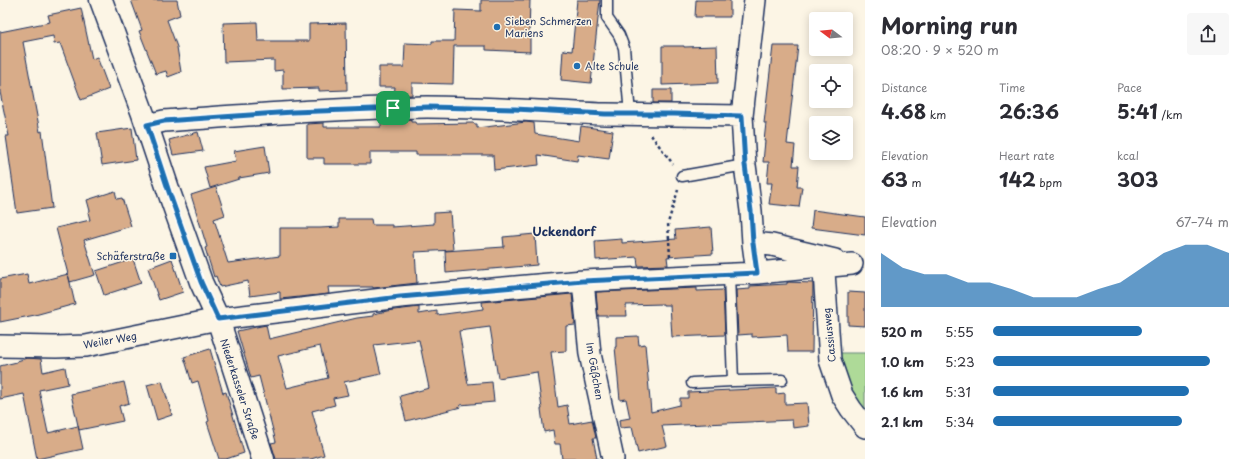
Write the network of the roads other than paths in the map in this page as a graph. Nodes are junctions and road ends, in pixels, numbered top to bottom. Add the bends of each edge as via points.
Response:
1 (101, 0) edge
2 (607, 0) edge
3 (754, 0) edge
4 (638, 114) junction
5 (742, 116) junction
6 (147, 125) junction
7 (745, 165) junction
8 (682, 176) road end
9 (753, 243) junction
10 (823, 262) junction
11 (858, 265) edge
12 (757, 273) junction
13 (729, 275) junction
14 (583, 281) junction
15 (218, 319) junction
16 (0, 346) edge
17 (782, 380) dead end
18 (733, 381) junction
19 (692, 383) dead end
20 (865, 427) edge
21 (263, 459) edge
22 (613, 459) edge

1 - 6 street
2 - 4 lane via 607,18 619,35 624,48
3 - 5 street
4 - 5 street
4 - 6 street via 428,107 293,112 164,121
5 - 7 street
6 - 15 street via 201,282
7 - 8 lane
7 - 9 street
9 - 10 street via 772,246
9 - 12 street
10 - 11 street, Weiler Weg
10 - 12 street, Weiler Weg
10 - 20 street, Cassiusweg via 830,360 842,395
12 - 13 street, Weiler Weg
13 - 14 street, Weiler Weg
13 - 18 lane
14 - 15 street, Weiler Weg via 400,297
14 - 22 street, Im Gäßchen via 590,354
15 - 16 street, Weiler Weg via 86,346
15 - 21 street, Niederkasseler Straße
17 - 18 lane
18 - 19 lane

